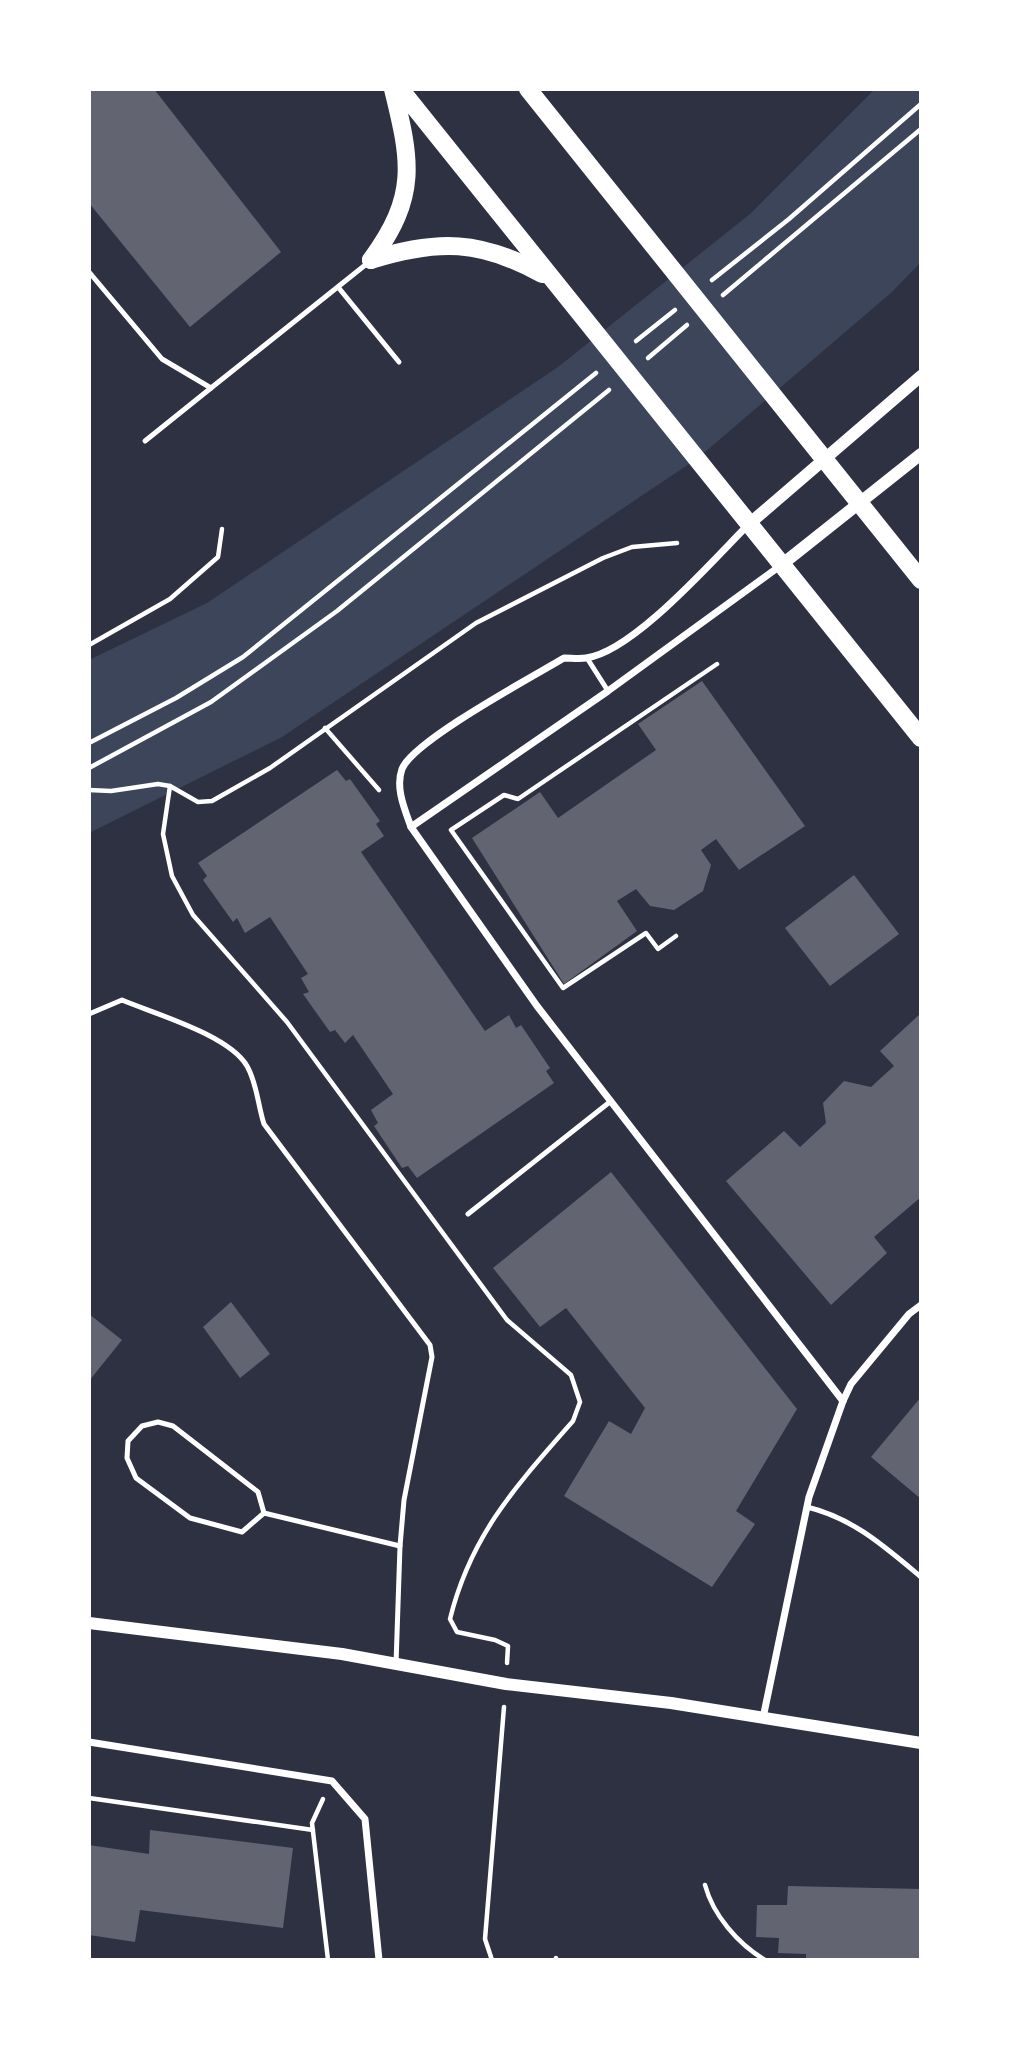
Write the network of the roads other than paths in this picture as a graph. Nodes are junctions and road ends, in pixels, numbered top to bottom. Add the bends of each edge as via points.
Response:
1 (393, 89) edge
2 (400, 89) edge
3 (528, 89) edge
4 (372, 260) junction
5 (89, 272) edge
6 (551, 279) junction
7 (338, 287) junction
8 (398, 362) dead end
9 (921, 376) edge
10 (211, 388) junction
11 (145, 441) dead end
12 (921, 454) edge
13 (822, 459) junction
14 (859, 503) junction
15 (749, 524) junction
16 (780, 566) junction
17 (921, 580) edge
18 (587, 658) junction
19 (608, 691) junction
20 (921, 738) edge
21 (411, 827) junction
22 (89, 1014) edge
23 (611, 1101) junction
24 (468, 1214) dead end
25 (921, 1305) edge
26 (843, 1401) junction
27 (807, 1507) junction
28 (264, 1513) junction
29 (400, 1546) junction
30 (921, 1577) edge
31 (89, 1623) edge
32 (396, 1664) junction
33 (763, 1718) junction
34 (89, 1742) edge
35 (921, 1743) edge
36 (379, 1960) edge

1 - 4 main road via 409,166 401,211
2 - 6 main road
3 - 13 main road
4 - 6 main road via 404,250 472,246 508,255
4 - 7 lane
5 - 10 lane via 162,359
6 - 15 main road
7 - 8 lane
7 - 10 lane
9 - 13 street
10 - 11 lane
12 - 14 street
13 - 14 main road
13 - 15 street
14 - 16 street
14 - 17 main road
15 - 16 main road
15 - 18 street via 662,611 608,651
16 - 19 street
16 - 20 main road
18 - 19 lane
18 - 21 street via 564,658 420,747 402,770 400,795
19 - 21 street
21 - 23 street via 537,1006
22 - 29 lane via 122,1000 193,1029 239,1056 250,1073 264,1124 430,1345 432,1357 404,1500
23 - 24 lane
23 - 26 street
25 - 26 street via 851,1384
26 - 27 street
27 - 30 lane via 836,1514 873,1536
27 - 33 street
28 - 28 lane via 258,1492 173,1426 158,1422 142,1426 128,1441 127,1458 136,1478 190,1518 242,1532
28 - 29 lane
29 - 32 lane
31 - 32 street
32 - 33 street via 506,1684
33 - 35 street
34 - 36 street via 332,1781 365,1819

